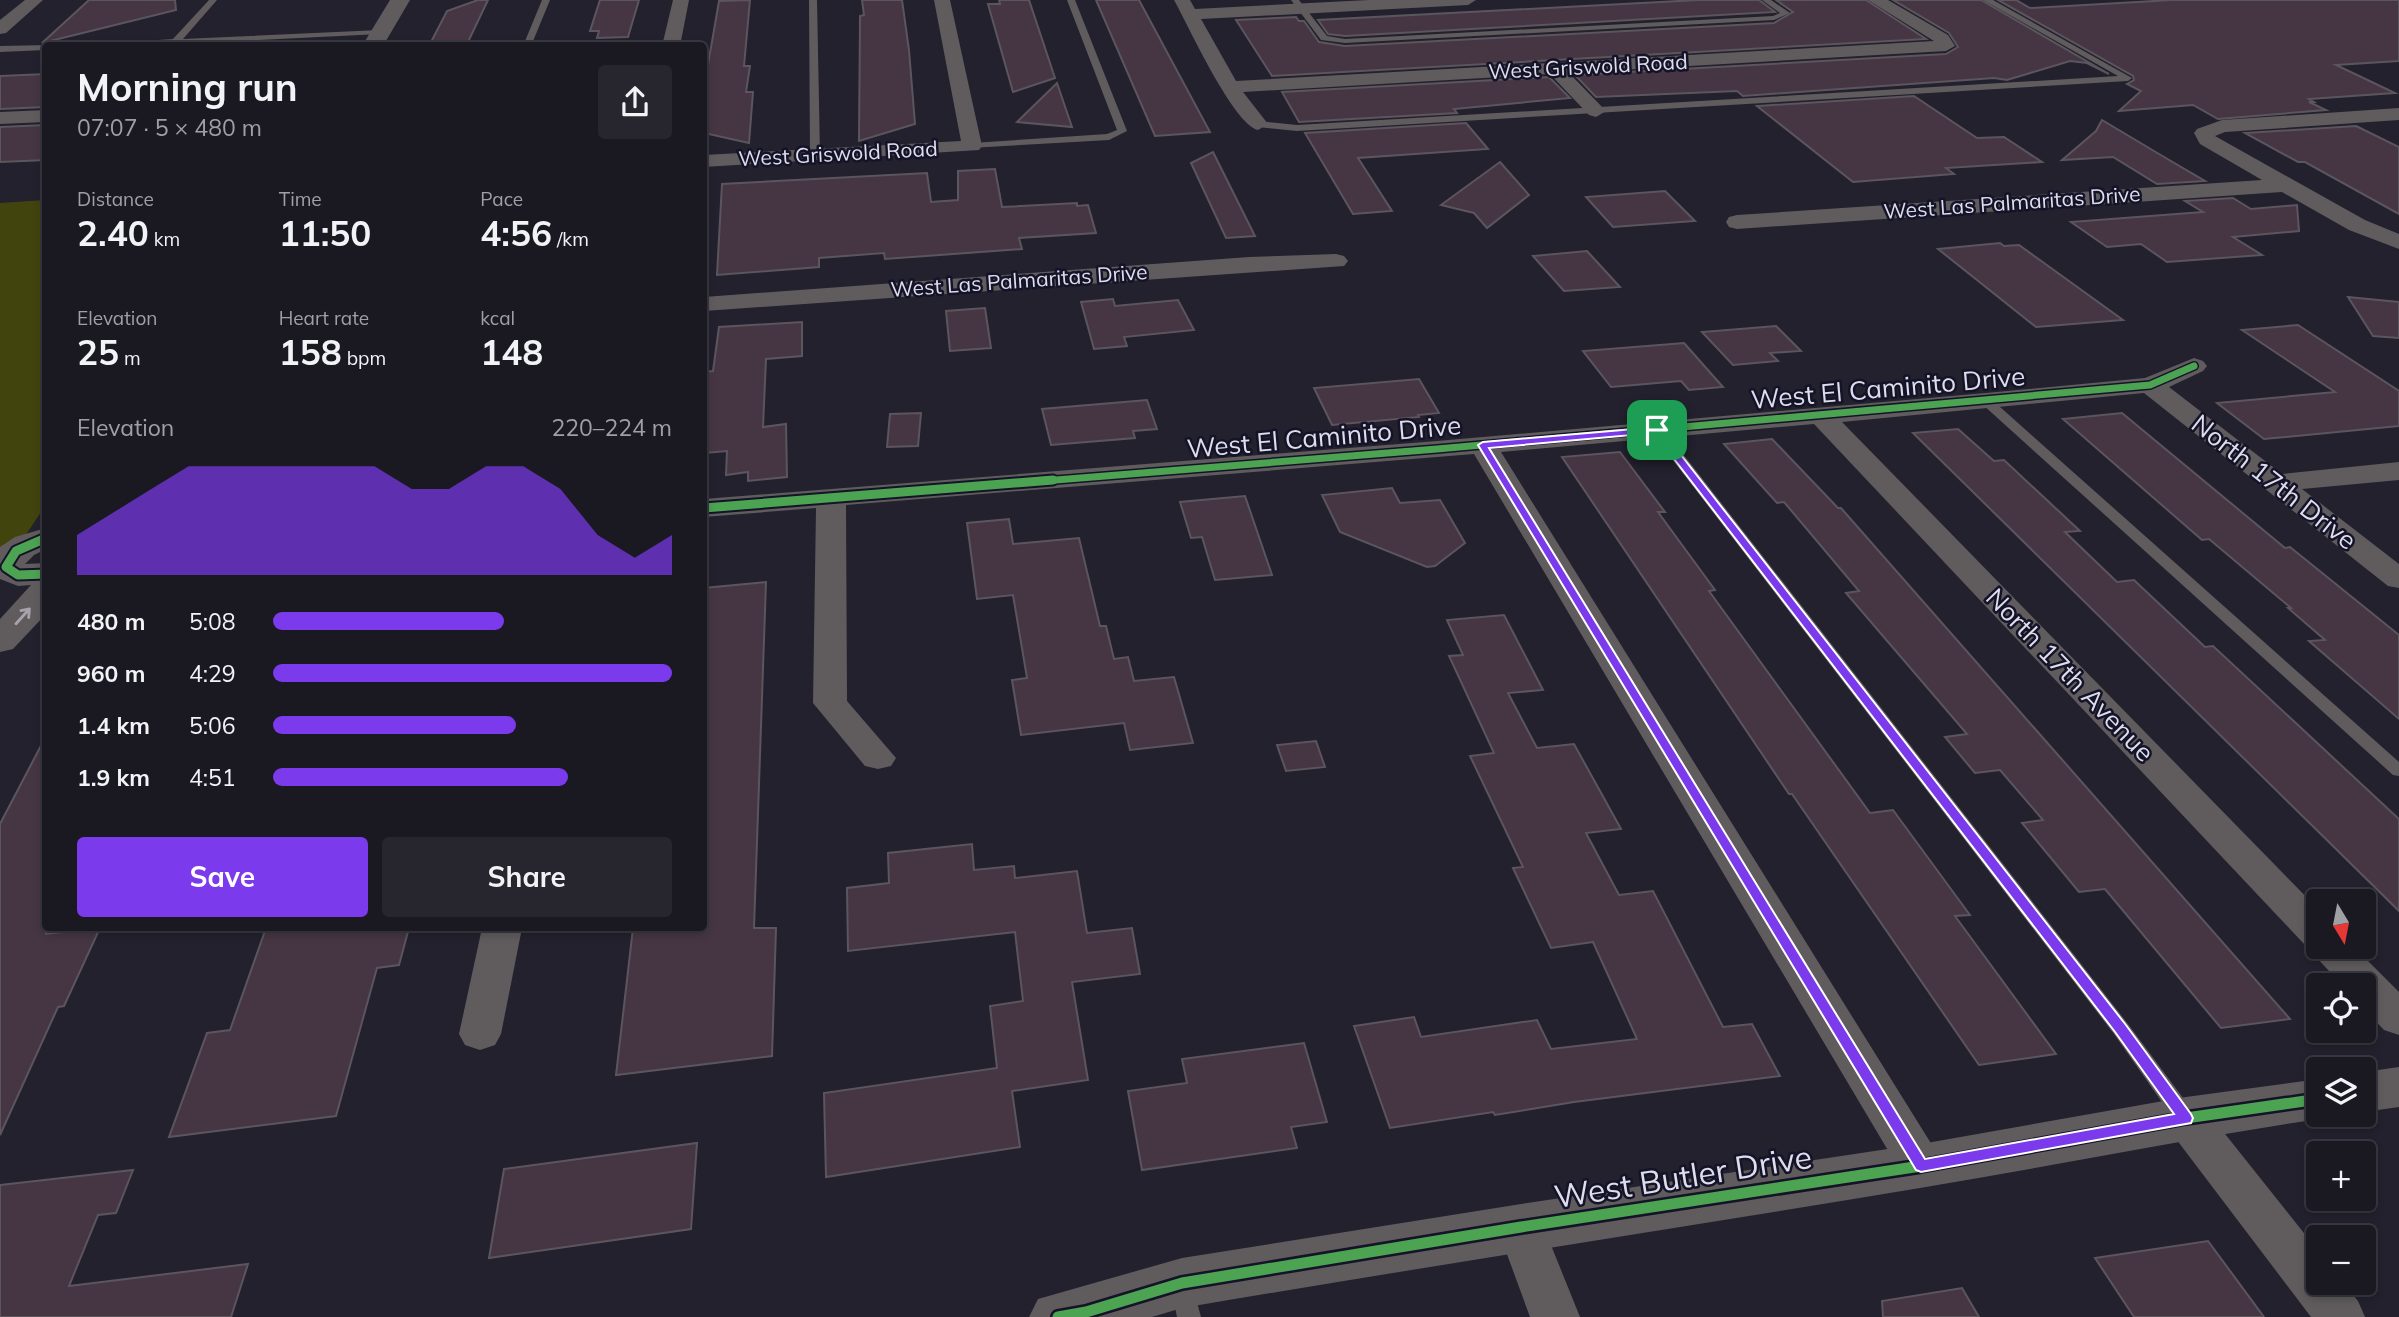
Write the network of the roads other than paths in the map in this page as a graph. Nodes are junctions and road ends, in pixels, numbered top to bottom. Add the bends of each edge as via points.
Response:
1 (35, 0) edge
2 (213, 0) edge
3 (400, 0) edge
4 (546, 0) edge
5 (681, 0) edge
6 (813, 0) edge
7 (942, 0) edge
8 (1071, 0) edge
9 (1468, 0) edge
10 (1766, 0) edge
11 (1876, 0) edge
12 (1987, 0) edge
13 (1298, 4) edge
14 (1186, 7) edge
15 (0, 29) edge
16 (376, 39) edge
17 (176, 41) junction
18 (156, 42) edge
19 (529, 42) edge
20 (672, 42) edge
21 (42, 47) edge
22 (0, 49) edge
23 (1555, 69) junction
24 (1231, 87) junction
25 (1596, 111) junction
26 (2399, 114) edge
27 (42, 116) edge
28 (0, 118) edge
29 (1258, 124) joint
30 (972, 146) junction
31 (815, 155) junction
32 (707, 161) edge
33 (2287, 185) junction
34 (1737, 222) dead end
35 (2399, 242) edge
36 (1336, 261) dead end
37 (707, 304) edge
38 (2194, 366) dead end
39 (2150, 385) junction
40 (1986, 401) junction
41 (1821, 416) junction
42 (1657, 430) junction
43 (1483, 445) junction
44 (2399, 471) edge
45 (2277, 484) junction
46 (831, 497) junction
47 (707, 508) edge
48 (26, 556) edge
49 (42, 574) edge
50 (2399, 579) edge
51 (42, 595) edge
52 (0, 641) edge
53 (878, 758) dead end
54 (2399, 771) edge
55 (2306, 921) edge
56 (501, 931) edge
57 (2342, 959) edge
58 (2399, 1019) edge
59 (480, 1034) dead end
60 (2399, 1087) edge
61 (2376, 1090) edge
62 (2306, 1101) edge
63 (2186, 1118) junction
64 (1921, 1166) junction
65 (1521, 1227) junction
66 (1185, 1300) edge
67 (1058, 1317) edge
68 (1555, 1317) edge
69 (2340, 1317) edge

1 - 15 street
2 - 17 lane
3 - 16 street
4 - 19 lane
5 - 20 street
6 - 31 lane
7 - 30 street
8 - 30 lane via 1122,131 1109,137
9 - 13 street
10 - 13 lane via 1786,13 1774,19 1345,41 1324,38
11 - 23 street, West Griswold Road via 1942,39 1946,46
12 - 25 lane via 2128,78
13 - 14 street
14 - 24 street
16 - 17 lane
17 - 18 lane
21 - 22 lane
23 - 24 street, West Griswold Road
23 - 25 street
24 - 29 street
25 - 29 lane via 1297,128
26 - 33 street via 2222,126 2204,133 2218,147
27 - 28 street
30 - 31 street, West Griswold Road
31 - 32 street, West Griswold Road
33 - 34 street, West Las Palmaritas Drive
33 - 35 street via 2357,225
36 - 37 street, West Las Palmaritas Drive
38 - 39 street, West El Caminito Drive
39 - 40 street, West El Caminito Drive
39 - 45 street, North 17th Drive
40 - 41 street, West El Caminito Drive
40 - 54 lane
41 - 42 street, West El Caminito Drive
41 - 55 street, North 17th Avenue
42 - 43 street, West El Caminito Drive
42 - 63 lane
43 - 46 street, West El Caminito Drive
43 - 64 street
44 - 45 street
45 - 50 street, North 17th Drive
46 - 47 street, West El Caminito Drive
46 - 53 street via 830,703
48 - 49 street via 30,576
52 -> 51 street
56 - 59 street
57 - 58 street
60 - 61 street
62 - 63 street, West Butler Drive
63 - 64 street, West Butler Drive
63 - 69 street
64 - 65 street, West Butler Drive
65 - 66 street, West Butler Drive
65 - 68 street
66 - 67 street, West Butler Drive

